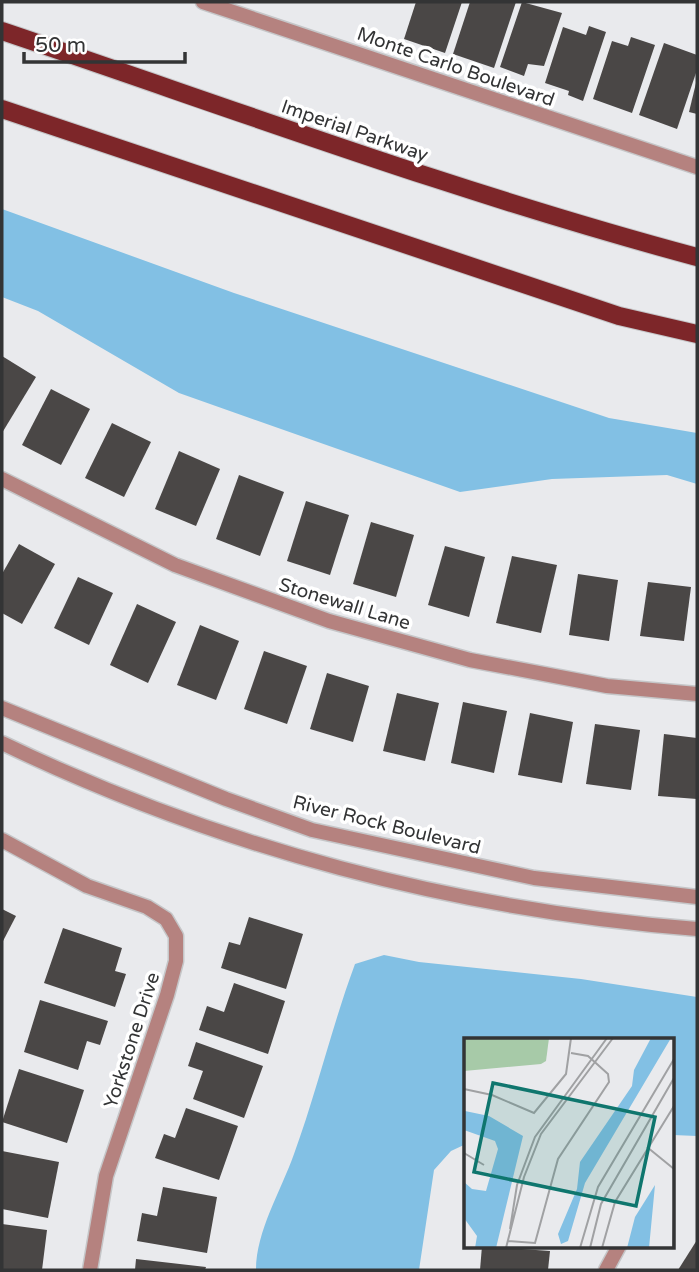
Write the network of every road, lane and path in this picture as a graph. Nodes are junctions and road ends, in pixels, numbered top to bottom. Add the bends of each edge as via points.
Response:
1 (203, 2) edge
2 (242, 8) edge
3 (2, 31) edge
4 (2, 109) edge
5 (697, 167) edge
6 (697, 257) edge
7 (697, 334) edge
8 (2, 479) edge
9 (697, 694) edge
10 (2, 708) edge
11 (2, 743) edge
12 (2, 840) edge
13 (697, 897) edge
14 (697, 929) edge
15 (617, 1248) edge
16 (90, 1270) edge
17 (606, 1270) edge

1 - 2 street, Monte Carlo Boulevard
2 - 5 street, Monte Carlo Boulevard
3 - 6 main road, Imperial Parkway via 408,172
4 - 7 main road via 619,316
8 - 9 street, Stonewall Lane via 175,565 329,621 470,660 607,686
10 - 13 street, River Rock Boulevard via 312,830 534,878
11 - 14 street via 195,825 344,871 458,898
12 - 16 street, Yorkstone Drive via 86,886 147,907 166,919 176,936 176,961 167,995 106,1176
15 - 17 street

